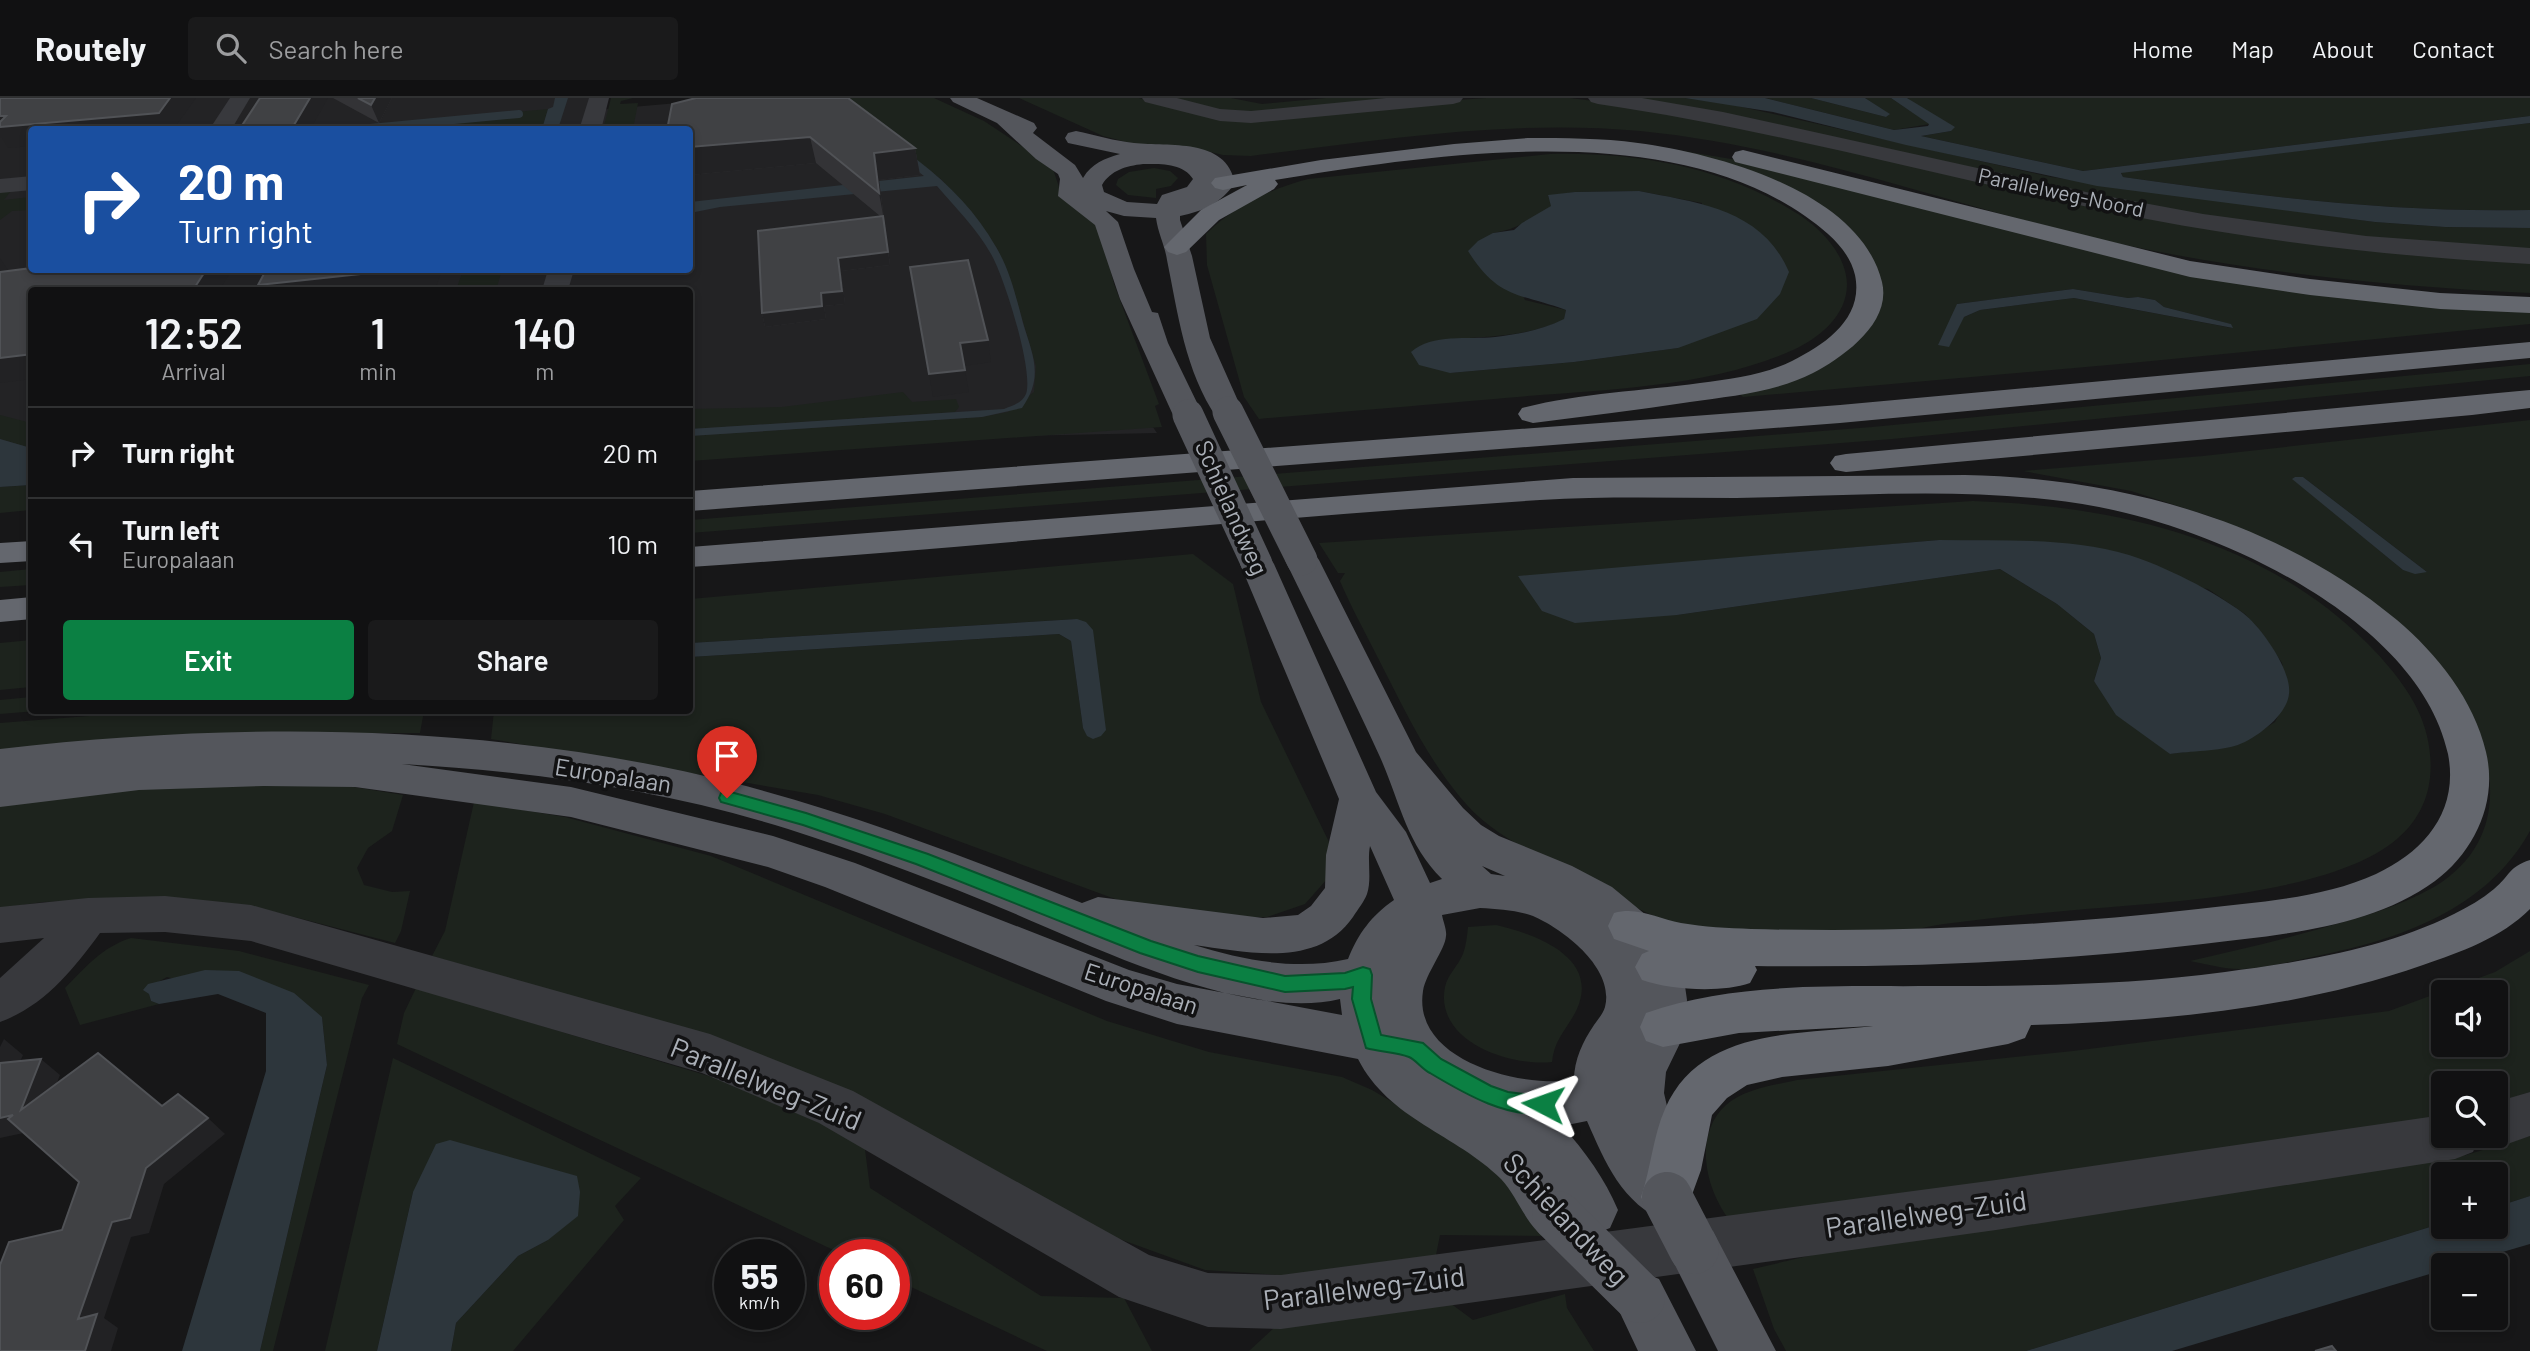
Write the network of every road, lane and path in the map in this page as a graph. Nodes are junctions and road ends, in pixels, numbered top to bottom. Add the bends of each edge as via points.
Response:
1 (240, 98) edge
2 (599, 98) edge
3 (960, 98) edge
4 (1152, 98) edge
5 (1453, 98) edge
6 (1598, 98) edge
7 (998, 107) edge
8 (222, 126) edge
9 (591, 126) edge
10 (1135, 155) junction
11 (1301, 164) junction
12 (1101, 169) junction
13 (1213, 170) junction
14 (28, 183) edge
15 (0, 186) edge
16 (1174, 206) junction
17 (1130, 211) junction
18 (1177, 247) junction
19 (2530, 257) edge
20 (2530, 305) edge
21 (1154, 344) junction
22 (2530, 350) edge
23 (2530, 399) edge
24 (1055, 473) junction
25 (1550, 490) junction
26 (693, 501) edge
27 (28, 551) edge
28 (0, 553) edge
29 (693, 557) edge
30 (28, 608) edge
31 (0, 611) edge
32 (361, 759) junction
33 (1401, 760) junction
34 (0, 763) edge
35 (506, 775) junction
36 (0, 792) edge
37 (1359, 799) junction
38 (2530, 877) edge
39 (1478, 889) junction
40 (1053, 910) junction
41 (88, 916) junction
42 (1410, 924) junction
43 (0, 925) edge
44 (1620, 938) junction
45 (1831, 949) junction
46 (1658, 967) junction
47 (1363, 975) junction
48 (2143, 999) junction
49 (0, 1002) edge
50 (1395, 1056) junction
51 (1626, 1061) junction
52 (1508, 1101) junction
53 (2530, 1114) edge
54 (2508, 1121) edge
55 (2431, 1140) edge
56 (1667, 1197) junction
57 (1574, 1213) junction
58 (1668, 1351) edge
59 (1748, 1351) edge

1 - 8 street
2 - 9 street
3 - 7 main road
4 - 5 street via 1251,117
6 - 19 street, Parallelweg-Noord via 1766,126 2178,217 2354,243
7 - 10 main road via 1047,123 1118,157
7 - 12 main road
7 - 21 main road via 1044,154 1067,170 1072,179 1070,196 1106,222 1128,290
10 - 12 main road
10 - 13 main road via 1177,159
11 - 13 highway
11 - 18 highway via 1210,215
11 - 20 highway via 1454,139 1525,134 1659,141 1755,159 2190,269 2440,301
11 - 24 highway via 1545,144 1674,156 1741,175 1825,219 1860,255 1872,297 1853,333 1831,352 1800,368 1736,387
12 - 17 main road via 1090,185 1094,196
13 - 16 main road via 1211,197
14 - 15 street
16 - 17 main road
16 - 18 main road, Schielandweg via 1168,228
17 - 21 main road, Schielandweg via 1137,227 1142,295
18 - 33 main road, Schielandweg, bridge via 1193,328 1214,383
21 - 37 main road, Schielandweg, bridge via 1257,564
22 - 24 highway via 2171,387
23 - 25 highway
24 - 26 highway
25 - 29 highway
25 - 45 highway via 2009,486 2084,495 2169,515 2273,555 2367,614 2438,687 2471,760 2469,803 2460,826 2428,865 2365,897 2325,909 2045,943
27 - 28 highway
30 - 31 highway
32 - 34 main road, Europalaan via 270,743 63,754
32 - 35 main road, Europalaan
32 - 36 main road, Europalaan via 264,771 139,775
33 - 39 main road, Schielandweg via 1425,825 1441,853
33 - 44 main road, Schielandweg via 1465,835 1490,852 1610,906
35 - 40 main road, Europalaan via 667,783 806,820
35 - 50 main road, Europalaan via 571,802 774,852 840,875 1122,987 1220,1013 1280,1050
37 - 40 main road via 1347,855 1346,892 1327,919 1306,932 1263,936
37 - 42 main road, Schielandweg via 1369,850 1385,888
38 - 48 highway via 2510,902 2415,951 2332,974 2239,990
39 - 42 main road via 1446,894
39 - 44 main road via 1512,894 1560,911 1597,933
40 - 47 main road, Europalaan via 1146,947 1246,976 1285,984 1345,981
41 - 43 street, Parallelweg-Zuid
41 - 49 street via 24,989
41 - 55 street, Parallelweg-Zuid via 165,914 251,923 710,1055 836,1107 1138,1278 1209,1300 1281,1302 1996,1205
42 - 47 main road via 1377,943
42 - 50 main road via 1408,963 1399,988 1403,1031
44 - 45 highway
44 - 46 main road
44 - 51 main road via 1629,993 1622,1025
45 - 46 highway via 1766,971
46 - 51 main road via 1666,1002
47 - 50 main road via 1362,999
48 - 51 highway via 1749,1012
48 - 56 highway via 1885,1046 1777,1057 1737,1067 1713,1078 1695,1100 1683,1124
50 - 52 main road via 1434,1066
50 - 57 main road, Schielandweg via 1416,1094 1514,1157
51 - 52 main road via 1570,1102
51 - 56 main road via 1607,1112 1638,1171
52 - 57 main road, Schielandweg via 1560,1160
53 - 54 street
56 - 59 main road, bridge
57 - 58 main road, Schielandweg, bridge via 1640,1298

